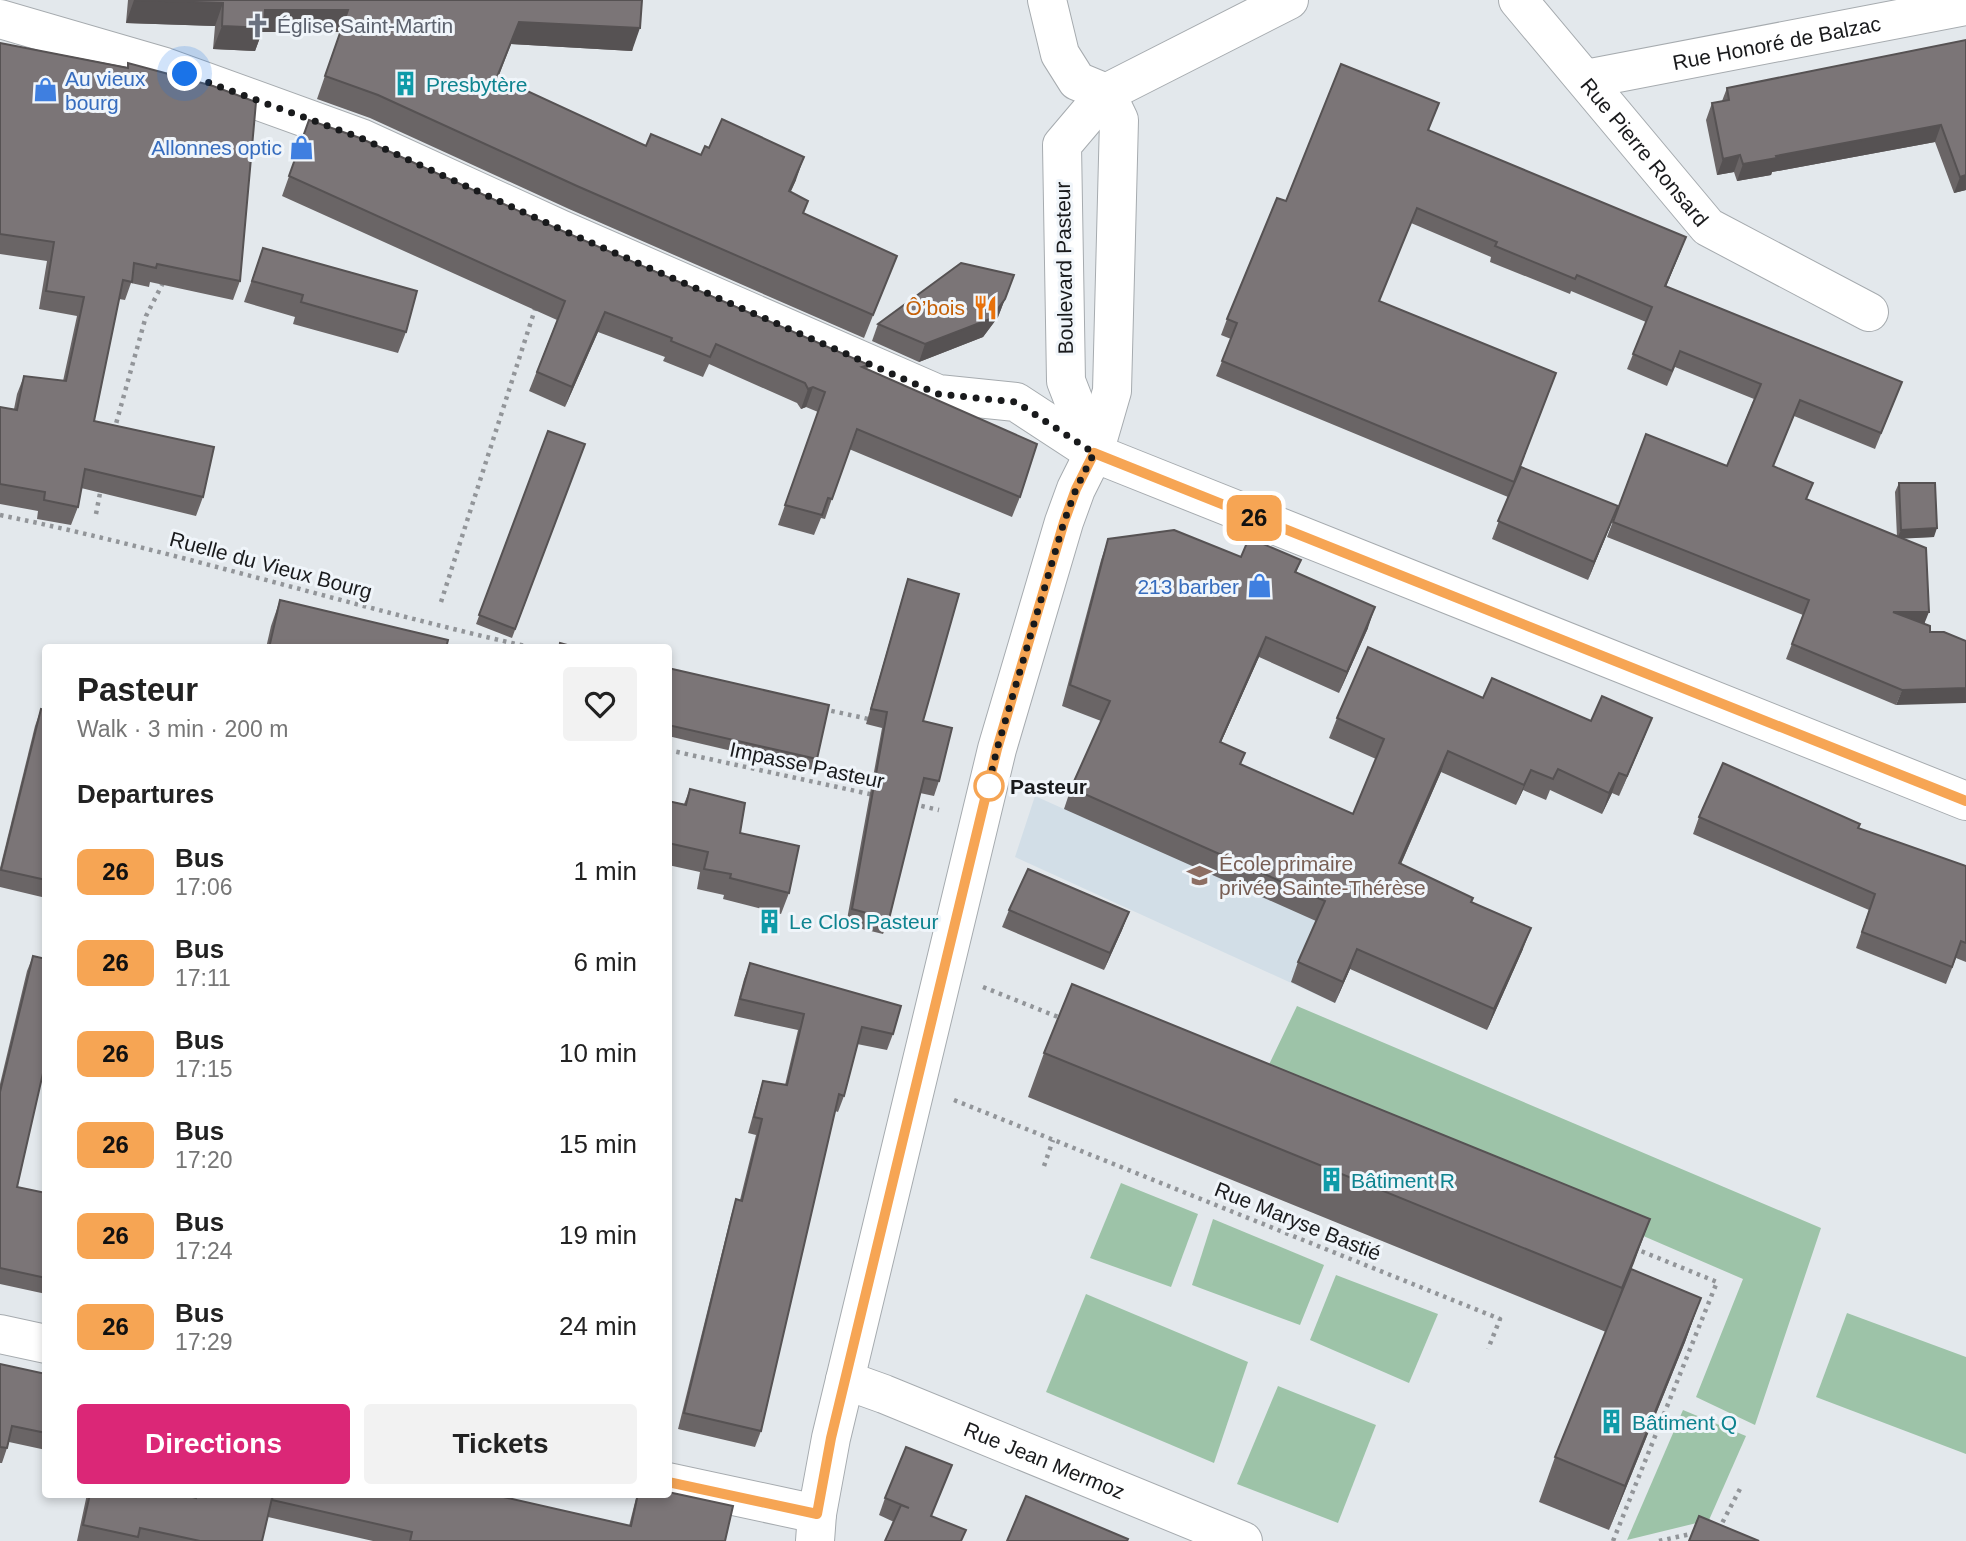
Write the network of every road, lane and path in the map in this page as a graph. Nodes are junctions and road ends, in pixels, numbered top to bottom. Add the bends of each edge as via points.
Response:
1 (1047, 0) edge
2 (1289, 0) edge
3 (1518, 0) edge
4 (1966, 5) edge
5 (0, 19) edge
6 (1586, 79) junction
7 (1106, 93) junction
8 (169, 272) edge
9 (540, 294) edge
10 (1869, 312) dead end
11 (114, 432) edge
12 (1094, 453) junction
13 (102, 480) edge
14 (96, 514) dead end
15 (0, 515) edge
16 (441, 602) dead end
17 (518, 644) edge
18 (819, 708) edge
19 (874, 720) edge
20 (672, 751) edge
21 (886, 798) edge
22 (1966, 801) edge
23 (913, 804) edge
24 (981, 819) junction
25 (944, 971) junction
26 (1073, 1023) edge
27 (918, 1085) junction
28 (1054, 1140) junction
29 (1044, 1166) dead end
30 (1627, 1246) edge
31 (0, 1334) edge
32 (42, 1343) edge
33 (1488, 1349) dead end
34 (845, 1380) junction
35 (672, 1483) edge
36 (1741, 1487) dead end
37 (816, 1528) edge
38 (1244, 1541) edge
39 (1613, 1541) edge
40 (1658, 1541) edge

1 - 7 street via 1060,54 1077,81
2 - 7 street
3 - 6 street, Rue Pierre Ronsard
4 - 6 street, Rue Honoré de Balzac
5 - 12 street via 165,67 361,138 938,394 1016,402
6 - 10 street, Rue Pierre Ronsard via 1708,227
7 - 12 street via 1119,120 1112,391
7 - 12 street, Boulevard Pasteur via 1062,145 1066,381
8 - 11 path via 146,316
9 - 16 path
12 - 22 street
12 - 24 street via 1064,522
13 - 14 path
15 - 17 path, Ruelle du Vieux Bourg via 91,534
18 - 19 path
20 - 21 path, Impasse Pasteur
23 - 24 path
24 - 25 street
25 - 26 path
25 - 27 street
27 - 28 path, Rue Maryse Bastié
27 - 34 street
28 - 29 path
28 - 33 path, Rue Maryse Bastié via 1500,1319
30 - 39 path via 1717,1282
31 - 32 street
34 - 37 street
34 - 38 street, Rue Jean Mermoz
35 - 37 street
36 - 40 path via 1720,1527

